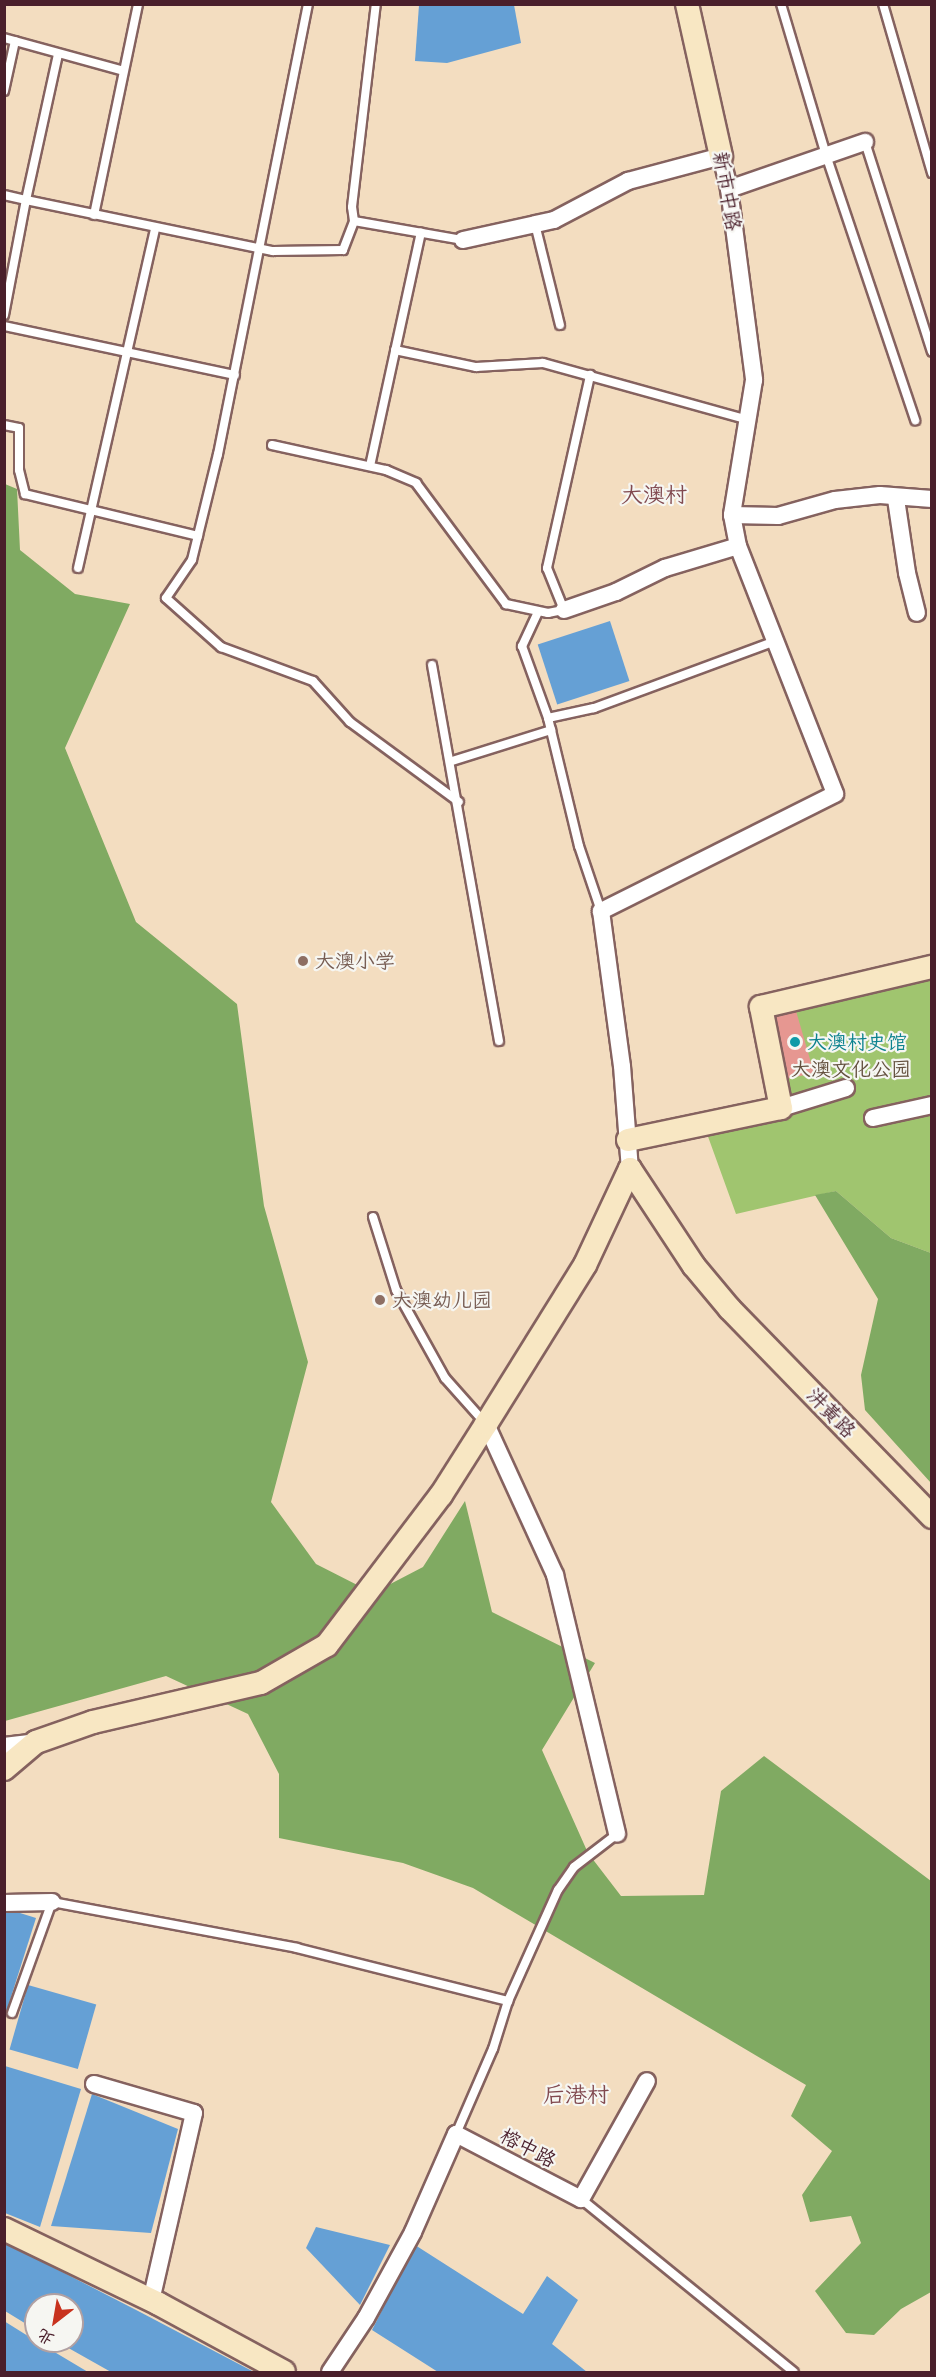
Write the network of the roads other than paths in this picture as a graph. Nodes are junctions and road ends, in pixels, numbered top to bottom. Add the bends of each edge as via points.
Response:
1 (138, 4) edge
2 (308, 4) edge
3 (376, 4) edge
4 (687, 4) edge
5 (781, 4) edge
6 (883, 4) edge
7 (4, 38) edge
8 (15, 41) junction
9 (58, 54) junction
10 (124, 71) junction
11 (4, 91) edge
12 (865, 142) joint
13 (826, 155) junction
14 (721, 156) junction
15 (932, 173) edge
16 (729, 189) junction
17 (4, 195) edge
18 (27, 200) junction
19 (94, 215) junction
20 (354, 221) junction
21 (535, 224) junction
22 (156, 228) junction
23 (422, 233) junction
24 (463, 240) joint
25 (261, 249) junction
26 (4, 315) edge
27 (560, 325) dead end
28 (4, 326) edge
29 (396, 350) junction
30 (932, 352) edge
31 (235, 375) junction
32 (590, 375) junction
33 (748, 420) junction
34 (915, 420) dead end
35 (4, 425) edge
36 (272, 445) dead end
37 (370, 466) junction
38 (896, 499) junction
39 (932, 499) edge
40 (92, 510) junction
41 (732, 515) junction
42 (198, 536) junction
43 (738, 546) junction
44 (78, 568) dead end
45 (564, 610) junction
46 (538, 612) junction
47 (918, 613) dead end
48 (775, 641) junction
49 (432, 665) dead end
50 (548, 718) junction
51 (551, 730) junction
52 (452, 761) junction
53 (459, 802) junction
54 (601, 911) junction
55 (932, 967) edge
56 (500, 1041) dead end
57 (846, 1088) dead end
58 (932, 1105) edge
59 (781, 1108) junction
60 (873, 1118) dead end
61 (628, 1140) junction
62 (630, 1169) junction
63 (373, 1217) dead end
64 (486, 1424) junction
65 (932, 1517) edge
66 (36, 1742) junction
67 (4, 1746) edge
68 (4, 1769) edge
69 (618, 1834) joint
70 (52, 1902) junction
71 (4, 1903) edge
72 (508, 2001) junction
73 (12, 2013) dead end
74 (647, 2081) dead end
75 (94, 2084) dead end
76 (456, 2134) junction
77 (581, 2199) junction
78 (4, 2229) edge
79 (151, 2300) junction
80 (284, 2373) edge
81 (330, 2373) edge
82 (794, 2373) edge

1 - 10 lane
2 - 25 lane
3 - 20 lane via 352,207
4 - 14 main road, 新市中路
5 - 13 lane
6 - 15 lane
7 - 8 lane
8 - 9 lane
8 - 11 lane
9 - 10 lane
9 - 18 lane
10 - 19 lane
12 - 13 street
12 - 30 lane
13 - 16 street
13 - 34 lane
14 - 16 street, 新市中路
14 - 21 street via 628,181 554,220
16 - 33 street, 新市中路 via 754,380
17 - 18 lane
18 - 19 lane
18 - 26 lane
19 - 22 lane
20 - 23 lane
20 - 25 lane via 343,250
21 - 24 street
21 - 27 lane
22 - 25 lane
22 - 40 lane
23 - 24 lane
23 - 29 lane
25 - 31 lane
28 - 31 lane
29 - 32 lane via 476,368 543,363
29 - 37 lane
31 - 42 lane
32 - 33 lane
32 - 45 lane via 547,568
33 - 41 street, 新市中路
35 - 40 lane via 19,428 19,470 25,494
36 - 37 lane
37 - 46 lane via 416,483 506,604
38 - 39 street
38 - 41 street via 880,495 835,500 778,516
38 - 47 street via 907,573
40 - 42 lane
40 - 44 lane
41 - 43 street
42 - 53 lane via 192,560 166,598 220,647 313,681 350,722
43 - 45 street via 665,568 616,592
43 - 48 street
45 - 46 lane
46 - 50 lane via 522,646
48 - 50 lane via 594,708
48 - 54 street via 835,794
49 - 52 lane
50 - 51 lane
51 - 52 lane
51 - 54 lane via 579,846
52 - 53 lane
53 - 56 lane
54 - 61 street
55 - 59 main road via 761,1007
57 - 59 street
58 - 60 street
59 - 61 main road
61 - 62 street
62 - 64 main road via 585,1265
62 - 65 main road, 汫黄路 via 694,1266 730,1309
63 - 64 lane via 396,1290 445,1378
64 - 66 main road via 441,1495 327,1645 261,1683 93,1722
64 - 69 street via 555,1575
66 - 67 street
66 - 68 main road
69 - 72 lane via 574,1867 558,1890
70 - 71 street
70 - 72 lane via 297,1948
70 - 73 lane
72 - 76 lane via 493,2049
74 - 77 street
75 - 79 street via 194,2113
76 - 77 street, 榕中路
76 - 81 street via 413,2232 366,2318
77 - 82 lane
78 - 79 main road
79 - 80 main road

